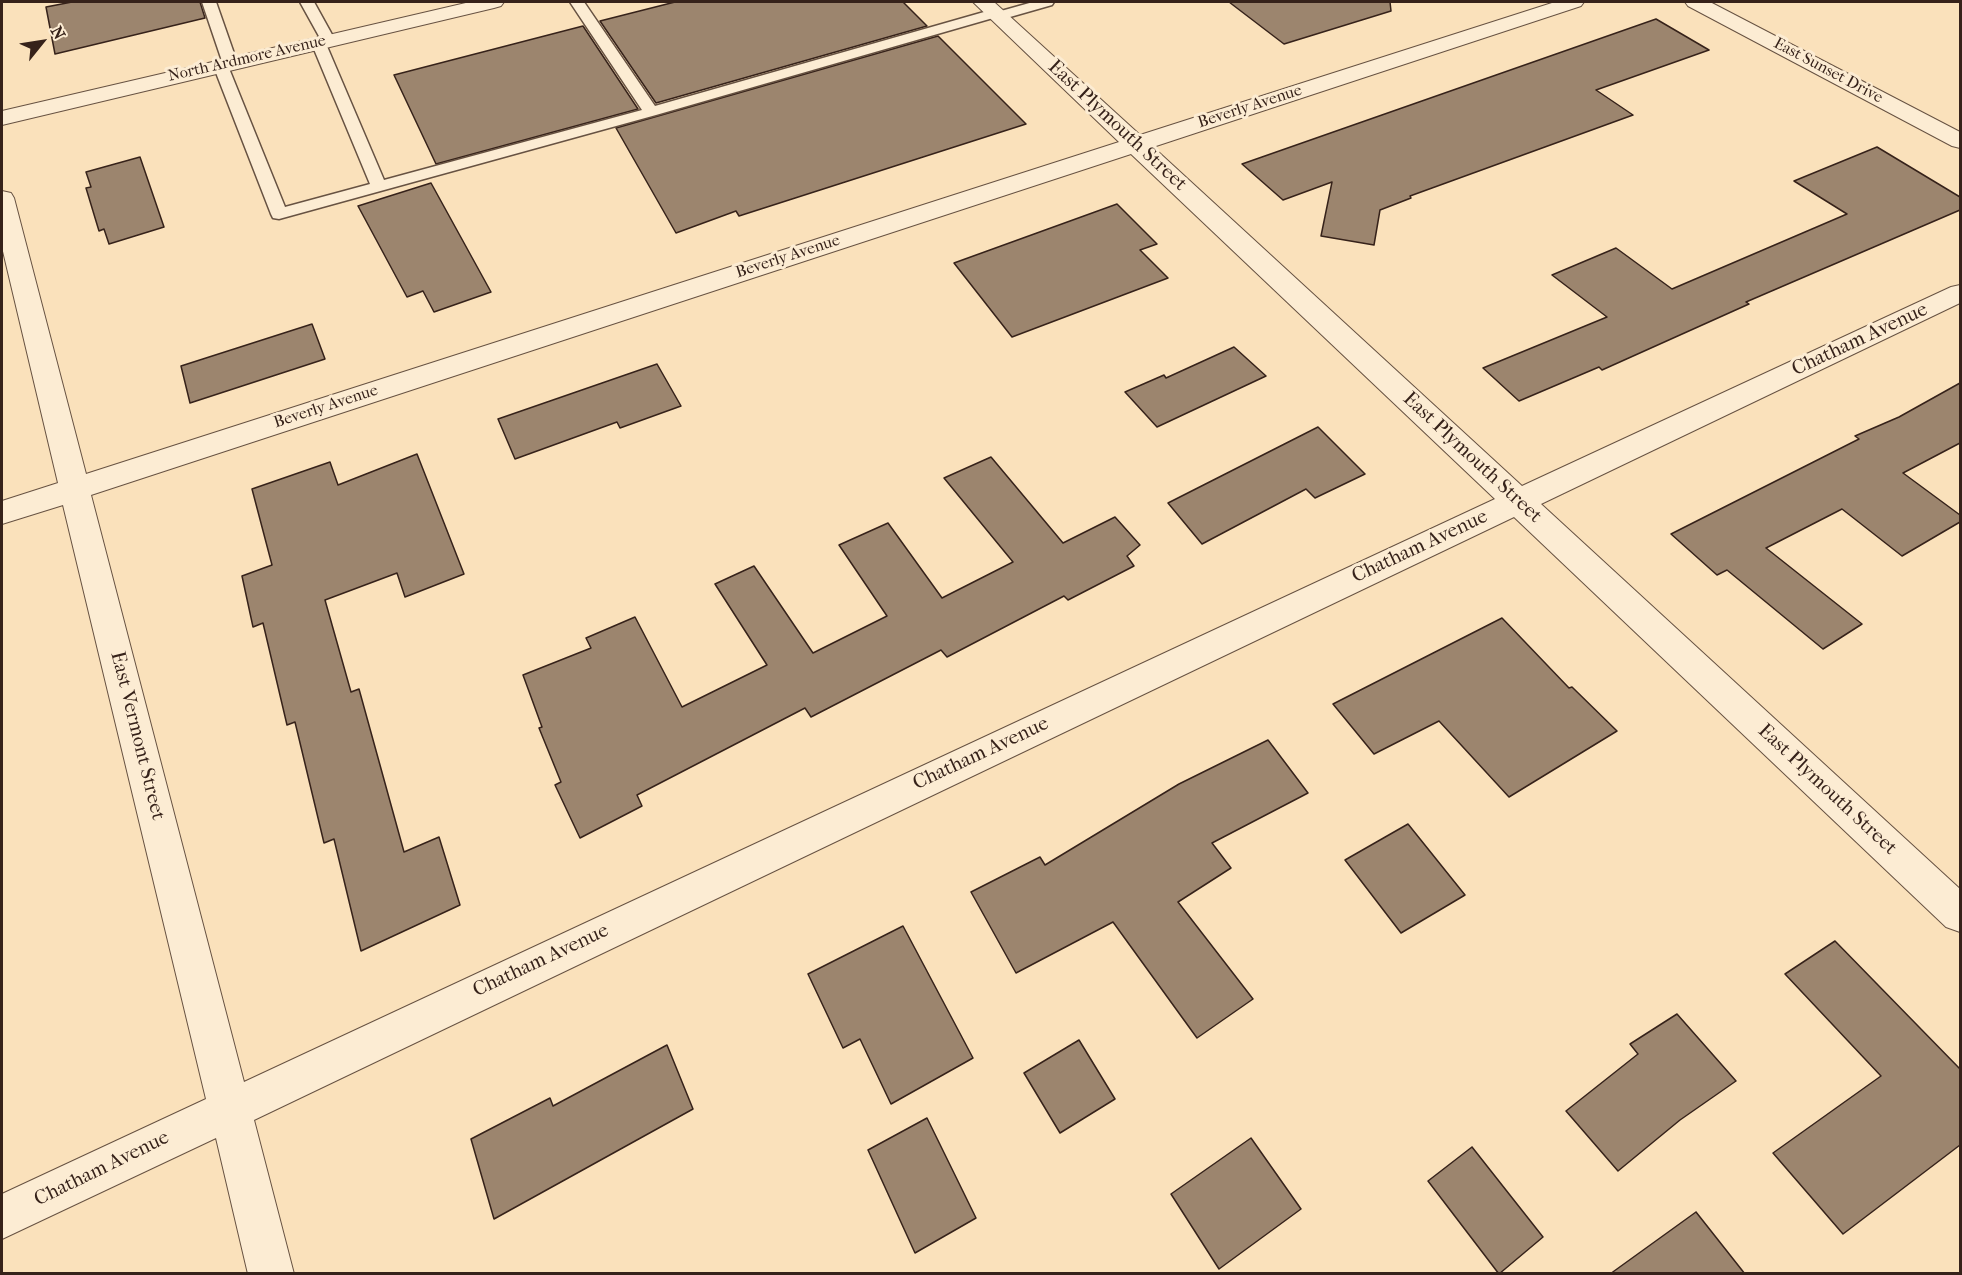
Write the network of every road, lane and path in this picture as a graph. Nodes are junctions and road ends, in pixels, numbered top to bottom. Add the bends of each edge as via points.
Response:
1 (209, 2) edge
2 (307, 2) edge
3 (494, 2) edge
4 (577, 2) edge
5 (1047, 2) edge
6 (1574, 2) edge
7 (1695, 2) edge
8 (992, 10) edge
9 (322, 41) junction
10 (225, 64) junction
11 (651, 112) junction
12 (2, 118) edge
13 (1960, 141) edge
14 (1136, 144) junction
15 (379, 186) junction
16 (2, 198) edge
17 (1960, 293) edge
18 (75, 489) junction
19 (1518, 501) junction
20 (2, 513) edge
21 (1960, 914) edge
22 (230, 1108) junction
23 (2, 1218) edge
24 (271, 1274) edge

1 - 10 lane
2 - 9 lane
3 - 9 street, North Ardmore Avenue
4 - 11 lane
5 - 8 lane
6 - 14 street, Beverly Avenue
7 - 13 street, East Sunset Drive
8 - 11 lane
8 - 14 street, East Plymouth Street
9 - 10 street, North Ardmore Avenue
9 - 15 lane
10 - 12 street, North Ardmore Avenue
10 - 15 lane via 279,214
11 - 15 lane
14 - 18 street, Beverly Avenue
14 - 19 street, East Plymouth Street
16 - 18 street, East Vermont Street
17 - 19 street, Chatham Avenue
18 - 20 street, Beverly Avenue
18 - 22 street, East Vermont Street
19 - 21 street, East Plymouth Street
19 - 22 street, Chatham Avenue
22 - 23 street, Chatham Avenue
22 - 24 street, East Vermont Street

